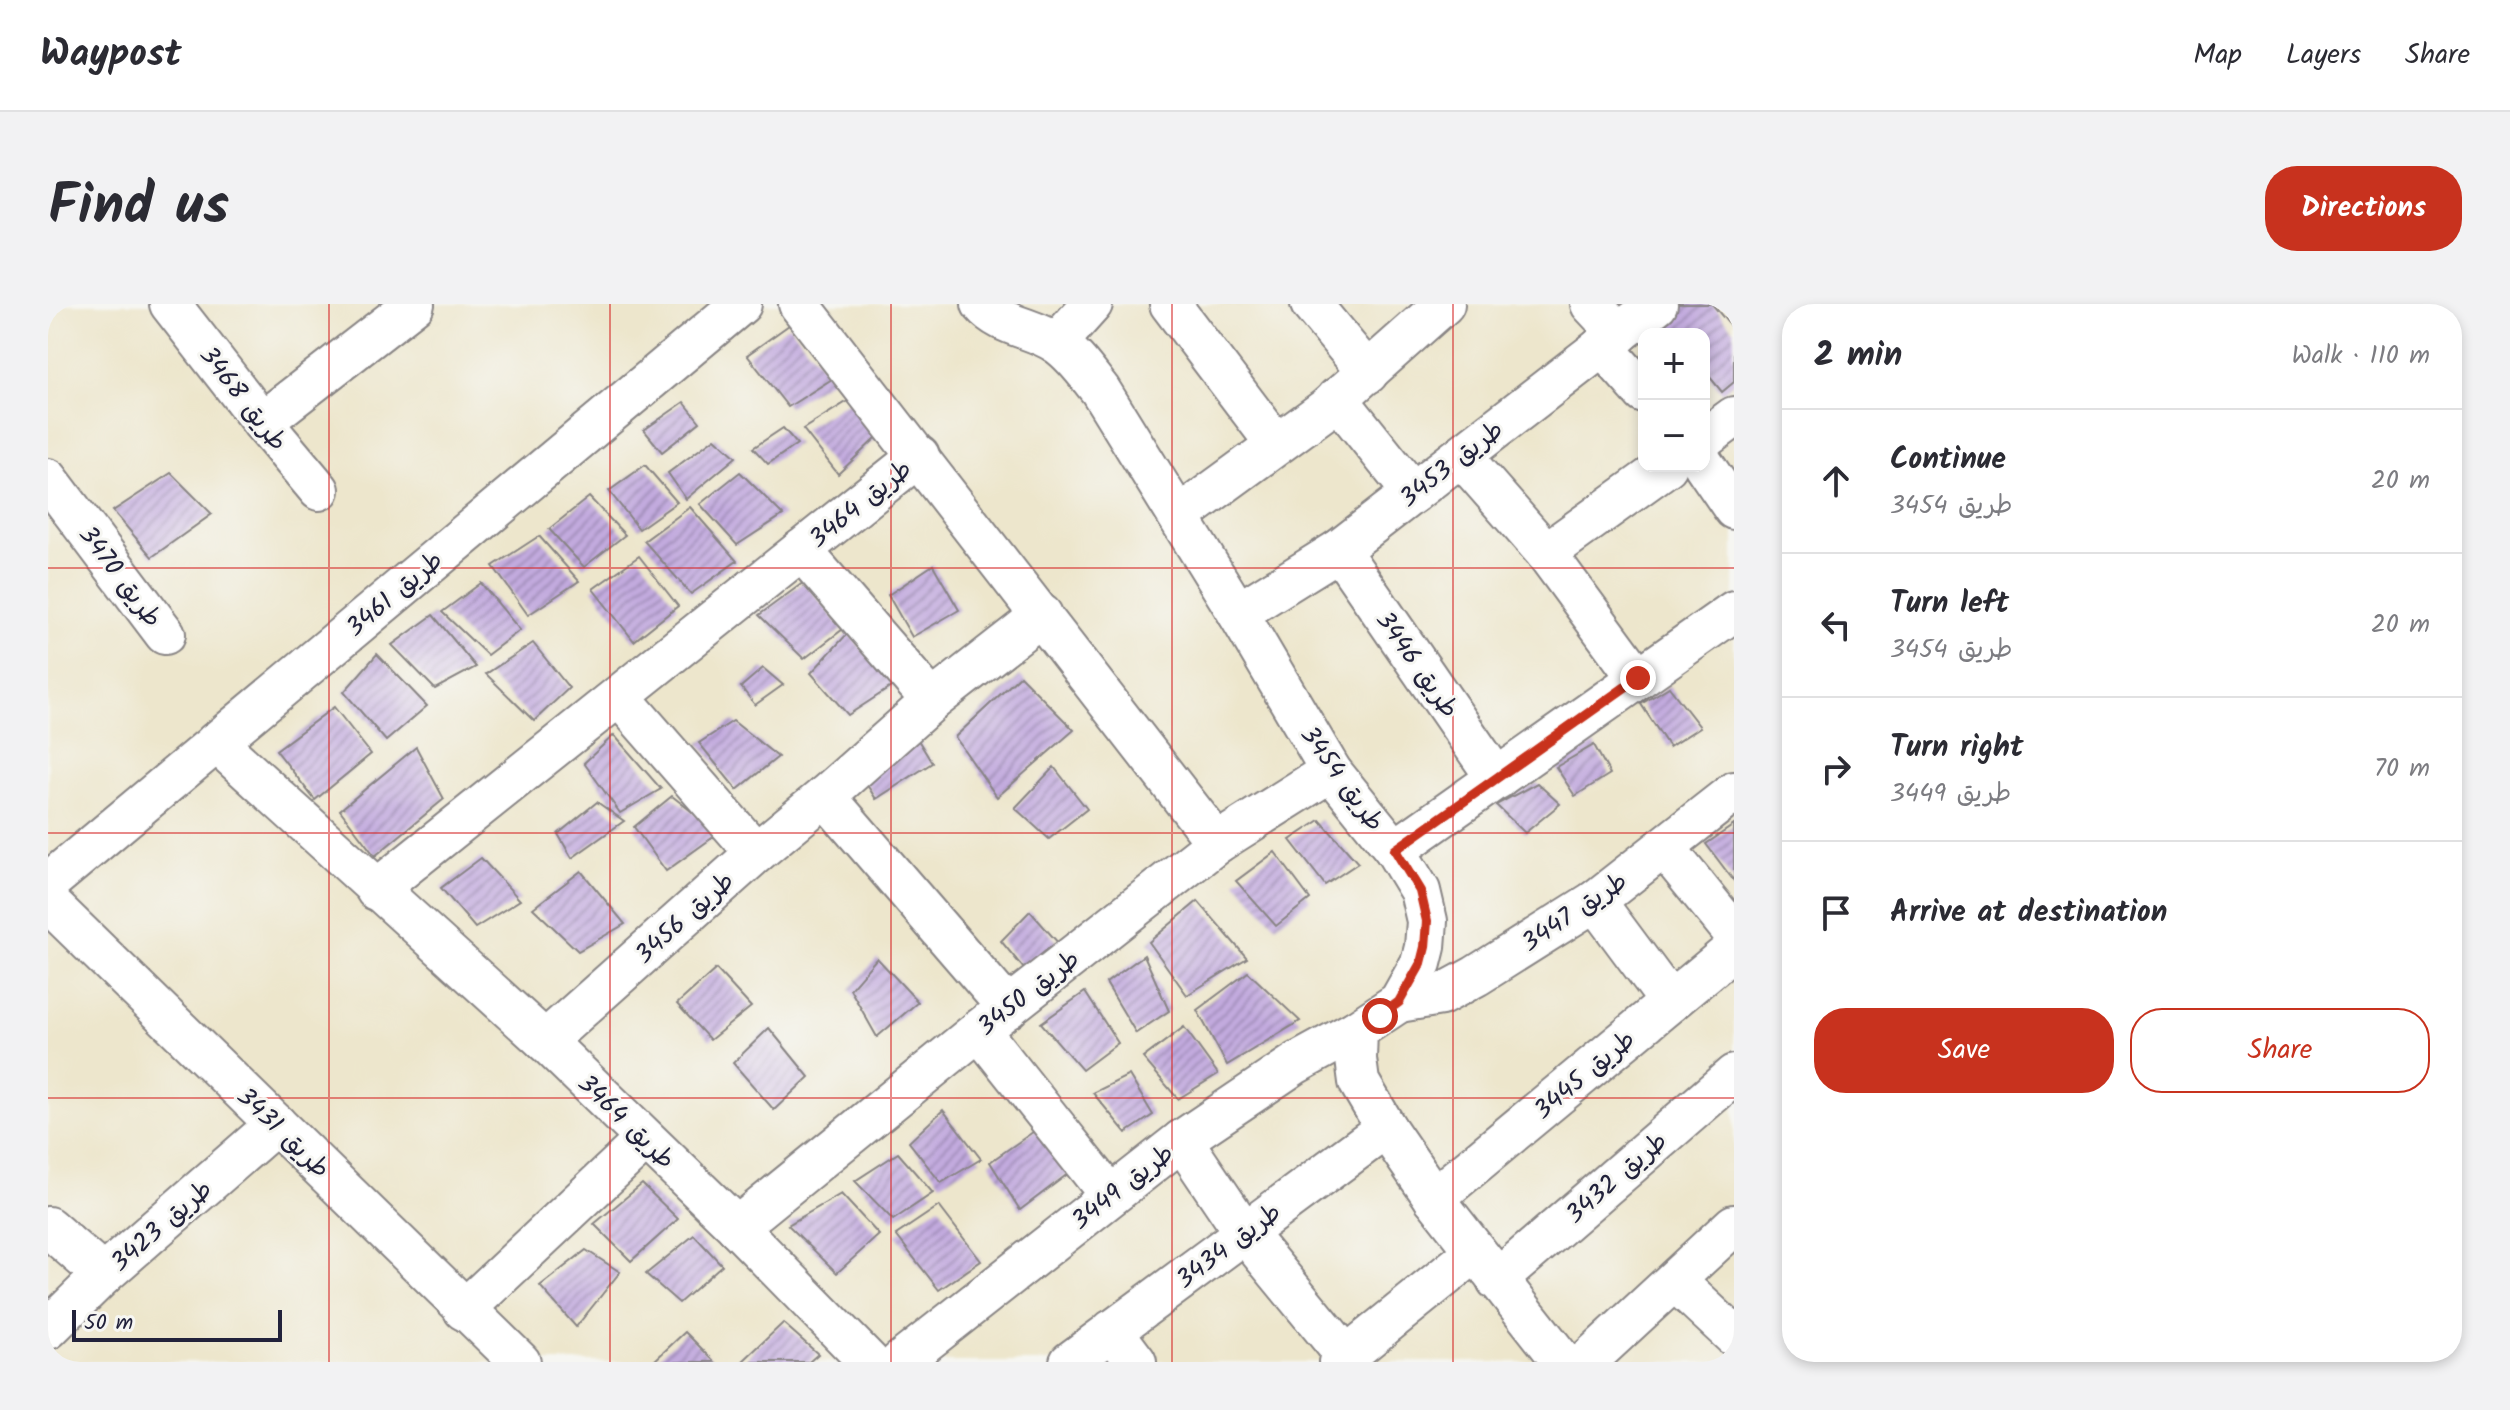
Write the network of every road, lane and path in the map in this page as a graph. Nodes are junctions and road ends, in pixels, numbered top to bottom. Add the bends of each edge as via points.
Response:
1 (170, 304) edge
2 (414, 304) edge
3 (741, 304) edge
4 (799, 304) edge
5 (982, 304) edge
6 (1092, 304) edge
7 (1170, 304) edge
8 (1311, 304) edge
9 (1444, 304) edge
10 (1591, 304) edge
11 (1657, 304) edge
12 (1610, 340) junction
13 (1057, 343) junction
14 (1638, 384) edge
15 (1353, 385) junction
16 (1734, 417) edge
17 (262, 422) junction
18 (1710, 435) edge
19 (1276, 444) junction
20 (919, 456) junction
21 (1461, 456) junction
22 (1659, 472) edge
23 (1709, 472) edge
24 (48, 479) edge
25 (319, 490) dead end
26 (1413, 493) junction
27 (1734, 509) edge
28 (1179, 516) junction
29 (801, 550) junction
30 (1339, 550) junction
31 (1546, 553) junction
32 (1734, 611) edge
33 (1238, 613) junction
34 (1042, 615) junction
35 (165, 634) dead end
36 (1638, 678) junction
37 (619, 696) junction
38 (932, 701) junction
39 (216, 742) junction
40 (1331, 771) junction
41 (1497, 779) junction
42 (1734, 792) edge
43 (825, 796) junction
44 (1217, 843) junction
45 (1664, 847) junction
46 (1395, 850) junction
47 (756, 853) junction
48 (48, 883) edge
49 (376, 890) junction
50 (1595, 901) junction
51 (48, 902) edge
52 (1734, 933) edge
53 (1734, 949) edge
54 (1399, 1002) junction
55 (1670, 1002) junction
56 (994, 1019) junction
57 (1357, 1030) junction
58 (545, 1041) junction
59 (1734, 1075) edge
60 (276, 1124) junction
61 (1386, 1128) junction
62 (645, 1140) junction
63 (1182, 1140) junction
64 (1110, 1195) junction
65 (1434, 1198) junction
66 (1734, 1225) edge
67 (48, 1227) edge
68 (737, 1227) junction
69 (1244, 1232) junction
70 (1486, 1266) junction
71 (103, 1275) junction
72 (1675, 1281) junction
73 (464, 1310) junction
74 (48, 1329) edge
75 (1112, 1330) junction
76 (1734, 1336) edge
77 (1345, 1360) edge
78 (520, 1362) edge
79 (869, 1362) edge
80 (900, 1362) edge
81 (1070, 1362) edge
82 (1136, 1362) edge
83 (1563, 1362) edge
84 (1586, 1362) edge

1 - 17 street, طريق 3468
2 - 17 street
3 - 39 street, طريق 3461
4 - 20 street
5 - 13 street, طريق 3454 via 990,314
6 - 13 street
7 - 19 street
8 - 15 street
9 - 15 street
10 - 12 street
11 - 12 street, طريق 3453
12 - 14 street
12 - 21 street, طريق 3453
13 - 28 street, طريق 3454 via 1100,390
15 - 19 street
15 - 26 street
16 - 18 street
17 - 25 street, طريق 3468
19 - 28 street
20 - 29 street, طريق 3464
20 - 34 street
21 - 26 street, طريق 3453
21 - 31 street
22 - 31 street
23 - 27 street
24 - 35 street, طريق 3470
26 - 30 street, طريق 3453
28 - 33 street, طريق 3454
29 - 37 street, طريق 3464
29 - 38 street, طريق 3464
30 - 33 street, طريق 3453
30 - 41 street, طريق 3446
31 - 36 street
32 - 36 street
33 - 40 street, طريق 3454
34 - 38 street, طريق 3456
34 - 44 street
36 - 41 street
37 - 47 street
37 - 49 street, طريق 3464
38 - 43 street, طريق 3456
39 - 48 street, طريق 3461
39 - 49 street, طريق 3464
40 - 44 street, طريق 3450
40 - 46 street, طريق 3454
41 - 46 street
42 - 45 street, طريق 3447
43 - 47 street, طريق 3456
43 - 56 street
44 - 56 street, طريق 3450
45 - 50 street, طريق 3447
45 - 52 street
46 - 54 street, طريق 3454 via 1420,891 1427,921 1421,963
47 - 58 street, طريق 3456
49 - 58 street, طريق 3464
50 - 54 street, طريق 3447 via 1441,995
50 - 55 street
51 - 60 street, طريق 3431
53 - 55 street, طريق 3445
54 - 57 street, طريق 3454
55 - 65 street, طريق 3445
56 - 64 street
56 - 68 street, طريق 3450
57 - 61 street via 1359,1082
57 - 63 street, طريق 3449 via 1295,1064
58 - 62 street, طريق 3464
59 - 70 street, طريق 3432
60 - 71 street, طريق 3423
60 - 73 street, طريق 3431
61 - 65 street
61 - 69 street, طريق 3434
62 - 68 street, طريق 3464
62 - 73 street
63 - 64 street, طريق 3449
63 - 69 street
64 - 80 street, طريق 3449
65 - 70 street
66 - 72 street
67 - 71 street
68 - 79 street, طريق 3464
69 - 75 street, طريق 3434
69 - 77 street
70 - 77 street, طريق 3432
70 - 83 street
71 - 74 street, طريق 3423
72 - 76 street
72 - 84 street
73 - 78 street, طريق 3431
75 - 81 street, طريق 3434
75 - 82 street

